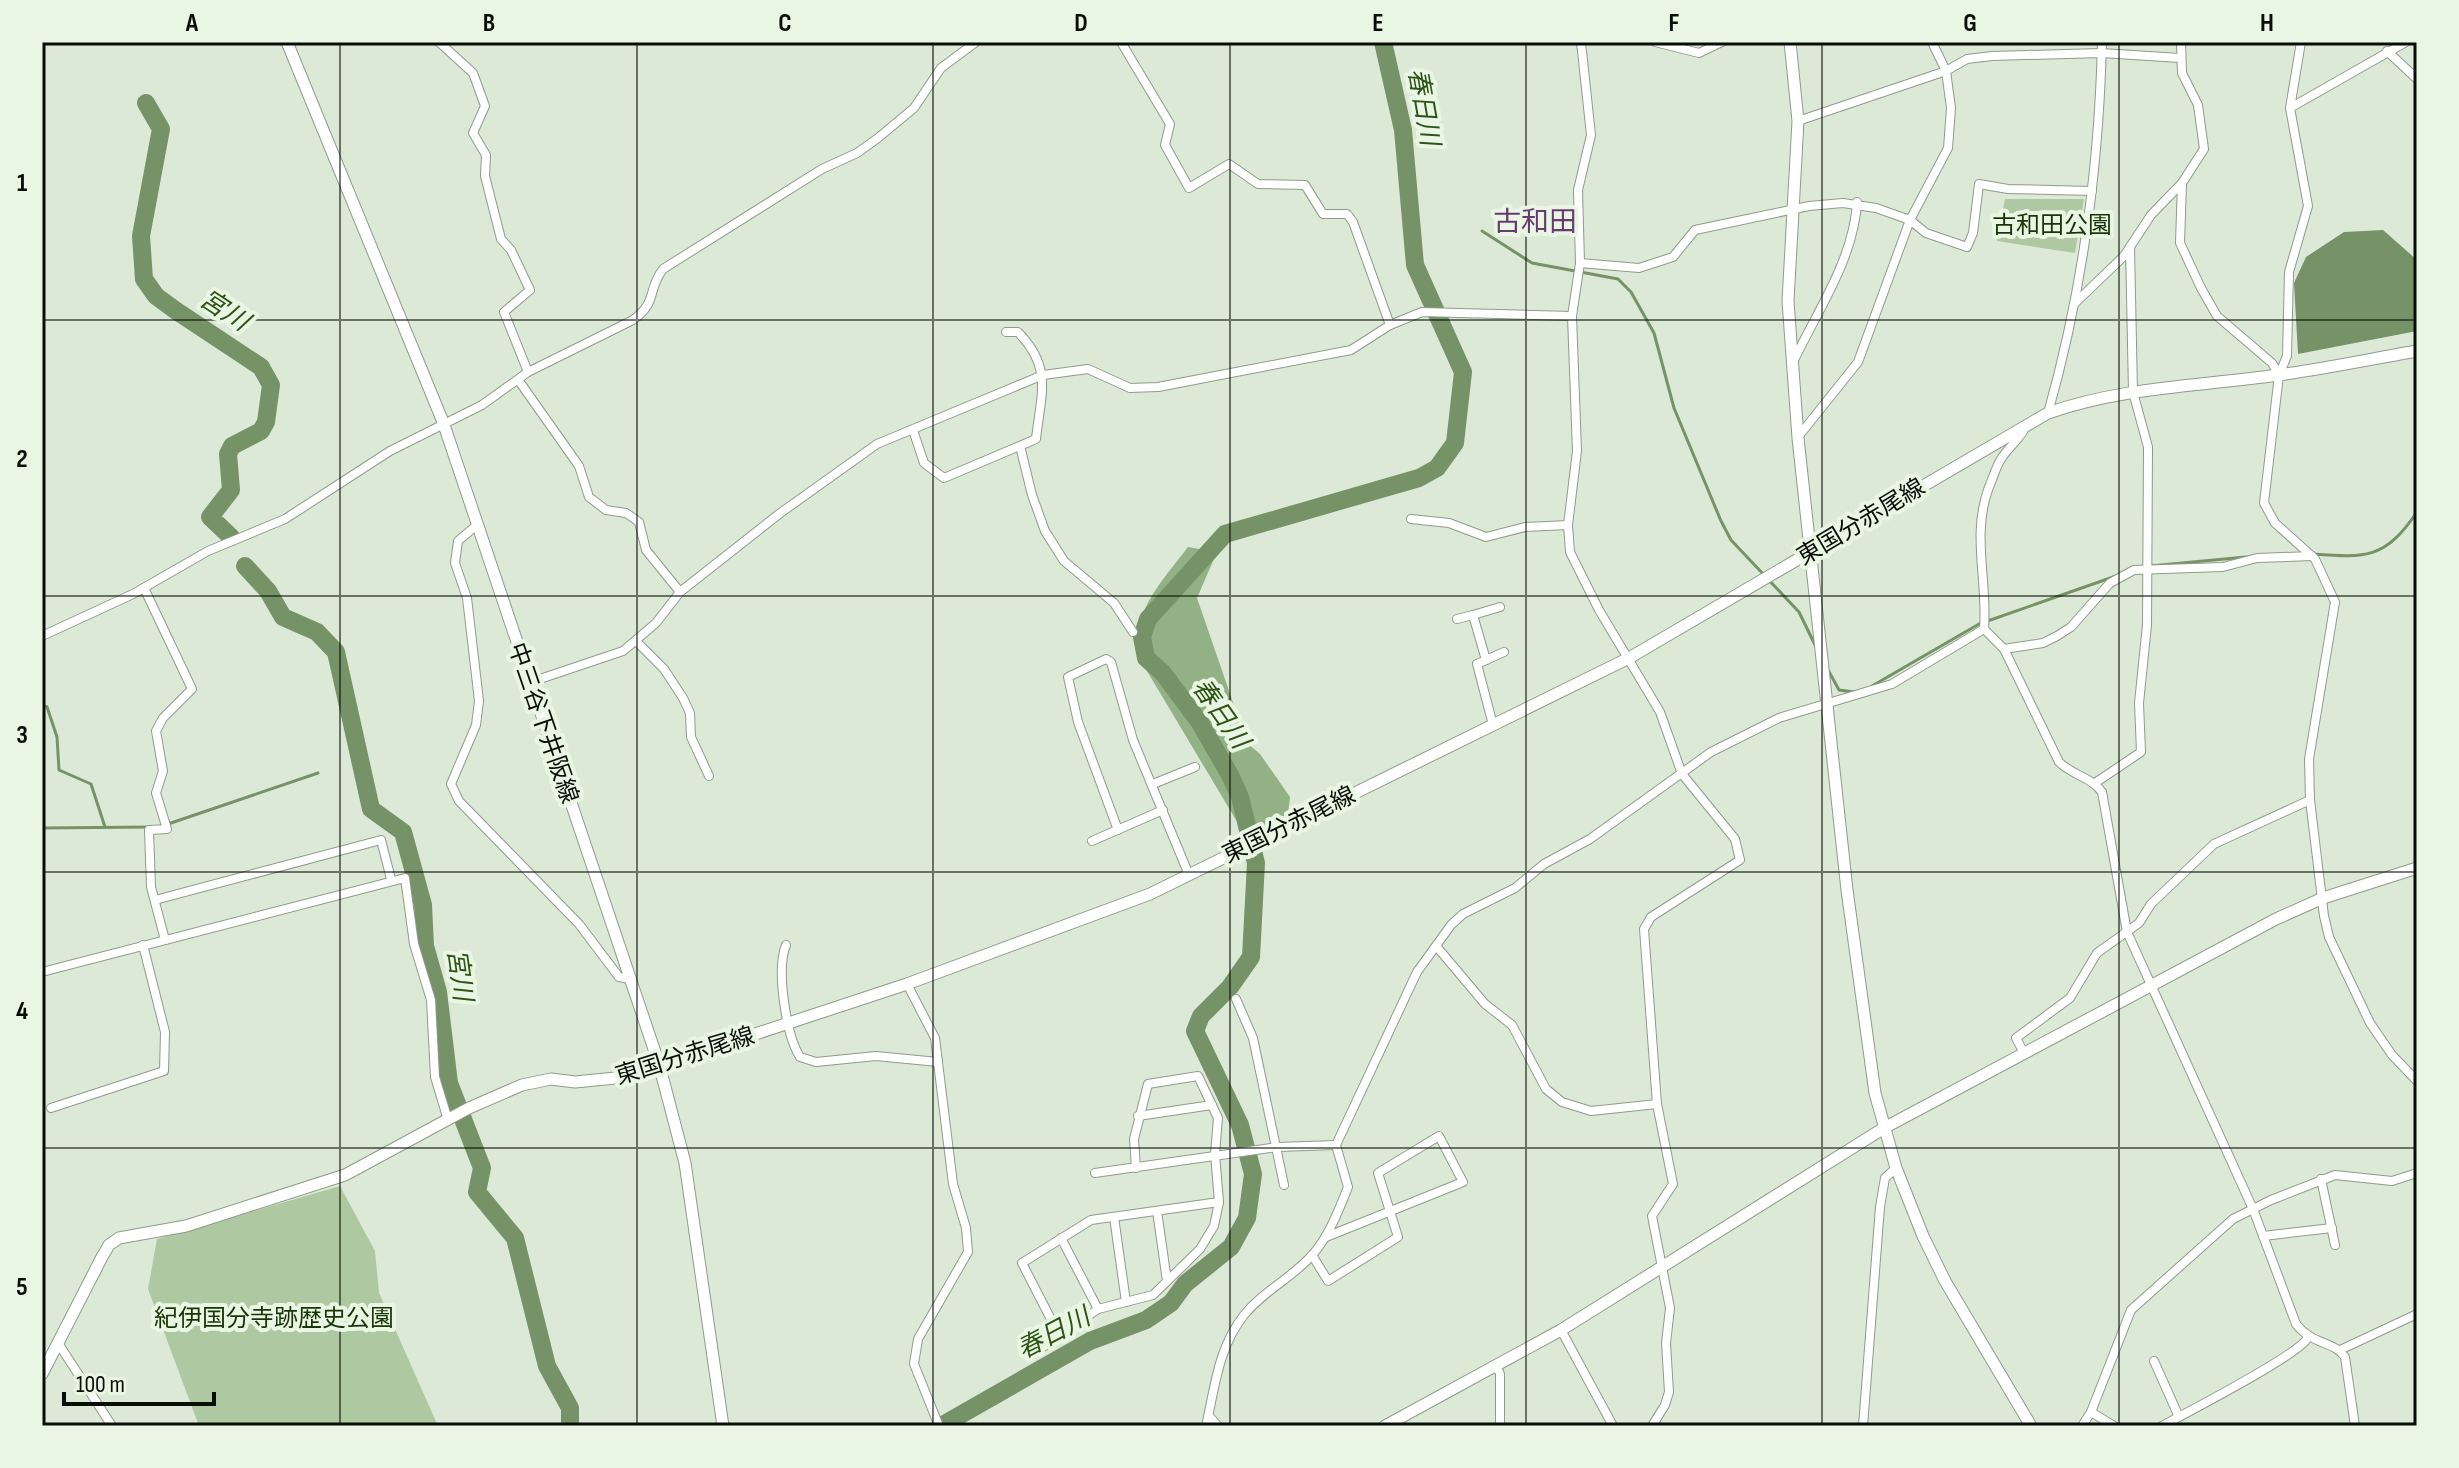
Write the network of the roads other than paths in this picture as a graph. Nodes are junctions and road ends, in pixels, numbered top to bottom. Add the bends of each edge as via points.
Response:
1 (287, 42) edge
2 (439, 42) edge
3 (976, 42) edge
4 (1121, 42) edge
5 (1581, 42) edge
6 (1655, 42) edge
7 (1722, 42) edge
8 (1790, 42) edge
9 (1932, 42) edge
10 (2102, 42) edge
11 (2181, 42) edge
12 (2301, 42) edge
13 (2406, 42) edge
14 (2387, 51) junction
15 (2101, 53) junction
16 (2180, 58) junction
17 (1946, 71) junction
18 (2417, 79) edge
19 (2290, 108) junction
20 (1798, 121) junction
21 (2182, 183) junction
22 (2092, 191) junction
23 (1857, 202) junction
24 (1792, 209) junction
25 (1910, 220) junction
26 (2130, 247) junction
27 (1580, 263) junction
28 (2074, 304) junction
29 (1572, 316) junction
30 (1390, 325) junction
31 (1006, 332) dead end
32 (2417, 351) edge
33 (1792, 363) junction
34 (528, 372) junction
35 (1043, 375) junction
36 (2279, 375) junction
37 (519, 381) junction
38 (2133, 392) junction
39 (2048, 413) junction
40 (443, 422) junction
41 (2027, 424) junction
42 (913, 430) junction
43 (1798, 438) junction
44 (1020, 446) junction
45 (1411, 519) dead end
46 (478, 524) junction
47 (1568, 525) junction
48 (1811, 551) junction
49 (2312, 556) junction
50 (2147, 570) junction
51 (144, 588) junction
52 (680, 592) junction
53 (1500, 607) dead end
54 (1473, 615) junction
55 (1457, 619) dead end
56 (1984, 629) junction
57 (1133, 632) dead end
58 (42, 636) edge
59 (637, 642) junction
60 (2004, 649) junction
61 (1504, 652) dead end
62 (1629, 658) junction
63 (1486, 660) junction
64 (528, 683) junction
65 (1827, 702) junction
66 (1493, 725) junction
67 (1195, 767) dead end
68 (1682, 774) junction
69 (709, 776) dead end
70 (2095, 783) junction
71 (1153, 784) junction
72 (2310, 800) junction
73 (1163, 810) junction
74 (1118, 830) junction
75 (1092, 841) dead end
76 (2417, 868) edge
77 (1189, 875) junction
78 (391, 879) junction
79 (2323, 898) junction
80 (155, 900) junction
81 (2127, 932) junction
82 (165, 940) junction
83 (143, 945) junction
84 (786, 945) dead end
85 (1437, 947) junction
86 (42, 972) edge
87 (630, 979) junction
88 (907, 984) junction
89 (2149, 986) junction
90 (1236, 999) dead end
91 (790, 1025) junction
92 (2024, 1053) junction
93 (938, 1062) junction
94 (659, 1064) junction
95 (2417, 1081) edge
96 (1657, 1104) junction
97 (1212, 1105) junction
98 (51, 1108) dead end
99 (1138, 1116) junction
100 (452, 1118) junction
101 (1884, 1128) junction
102 (1336, 1145) junction
103 (1277, 1147) junction
104 (1220, 1154) junction
105 (1136, 1168) junction
106 (1896, 1168) junction
107 (1095, 1173) dead end
108 (2417, 1173) edge
109 (2321, 1179) junction
110 (1284, 1185) dead end
111 (1219, 1202) junction
112 (2253, 1209) junction
113 (1157, 1211) junction
114 (1393, 1213) junction
115 (1114, 1217) junction
116 (2332, 1228) junction
117 (2263, 1236) junction
118 (1061, 1238) junction
119 (1325, 1238) junction
120 (2335, 1245) dead end
121 (1312, 1255) junction
122 (1663, 1269) junction
123 (1167, 1281) junction
124 (1126, 1302) junction
125 (1098, 1309) junction
126 (2417, 1314) edge
127 (1561, 1330) junction
128 (1058, 1333) junction
129 (2307, 1339) junction
130 (58, 1343) junction
131 (2340, 1350) junction
132 (1030, 1356) dead end
133 (2154, 1361) dead end
134 (1496, 1365) junction
135 (42, 1374) edge
136 (2091, 1412) junction
137 (1209, 1416) junction
138 (2179, 1417) junction
139 (937, 1423) edge
140 (112, 1426) edge
141 (723, 1426) edge
142 (1206, 1426) edge
143 (1218, 1426) edge
144 (1385, 1426) edge
145 (1500, 1426) edge
146 (1613, 1426) edge
147 (1652, 1426) edge
148 (1863, 1426) edge
149 (2031, 1426) edge
150 (2082, 1426) edge
151 (2114, 1426) edge
152 (2162, 1426) edge
153 (2355, 1426) edge

1 - 40 street, 中三谷下井阪線
2 - 34 street via 473,73 485,106 473,133 486,155 485,176 501,239 530,290 504,312
3 - 34 street via 941,68 914,108 878,138 663,269 649,308 633,320
4 - 30 street via 1170,124 1165,145 1189,188 1229,164 1258,184 1305,185 1323,214 1347,214 1353,222
5 - 27 street via 1591,135 1578,190
6 - 7 street via 1699,53
8 - 20 street
9 - 17 street
10 - 15 street
11 - 16 street
12 - 19 street
13 - 14 street
14 - 18 street
14 - 19 street
15 - 16 street
15 - 17 street via 1992,56 1967,59
15 - 22 street
16 - 21 street via 2198,105 2204,149
17 - 20 street
17 - 25 street via 1951,108 1948,148
19 - 36 street via 2308,206 2289,272 2287,356
20 - 24 street
21 - 26 street
21 - 36 street via 2180,243 2201,288 2217,316
22 - 25 street via 1979,184 1967,247 1926,233
22 - 28 street
23 - 24 street
23 - 25 street
23 - 33 street via 1849,247
24 - 27 street via 1695,230 1673,257 1639,268
24 - 33 street
25 - 43 street via 1858,362
26 - 28 street
26 - 38 street
27 - 29 street
28 - 39 street
29 - 30 street via 1422,312
29 - 47 street via 1577,451
30 - 35 street via 1351,350 1158,387 1130,388 1088,369
31 - 35 street via 1018,332 1036,350
32 - 36 street, 東国分赤尾線
33 - 43 street
34 - 37 street
35 - 42 street
35 - 44 street via 1036,439
36 - 38 street, 東国分赤尾線
36 - 49 street via 2264,503 2275,523
37 - 40 street
37 - 52 street via 579,466 589,497 606,510 626,513 639,522 646,550
38 - 39 street, 東国分赤尾線
38 - 50 street via 2148,447
39 - 41 street, 東国分赤尾線
40 - 46 street, 中三谷下井阪線
40 - 51 street via 285,519 208,551
41 - 48 street, 東国分赤尾線
41 - 56 street via 2001,458 1983,506 1979,546
42 - 44 street via 924,463 944,478
42 - 52 street via 859,454
43 - 48 street
44 - 57 street via 1045,531 1064,561 1114,603
45 - 47 street via 1449,523 1486,537 1525,527
46 - 64 street, 中三谷下井阪線
46 - 87 street via 458,541 455,563 467,598 479,701 476,725 451,784 459,801 579,924 619,977
47 - 62 street via 1570,552
48 - 62 street, 東国分赤尾線
48 - 65 street
49 - 50 street
49 - 72 street via 2335,602 2309,759
50 - 60 street via 2134,570 2110,583 2057,636
50 - 70 street via 2141,752
51 - 58 street
51 - 80 street via 192,681 192,689 156,731 163,771 156,793 167,829 149,830
52 - 59 street
53 - 54 street
54 - 55 street
54 - 63 street
56 - 60 street
56 - 65 street via 1892,684
59 - 64 street
59 - 69 street via 683,698 691,737
60 - 70 street via 2059,762
61 - 63 street
62 - 66 street, 東国分赤尾線
62 - 68 street via 1660,712
63 - 66 street via 1477,664
64 - 87 street, 中三谷下井阪線
65 - 68 street via 1779,718
65 - 101 street via 1868,1047
66 - 77 street, 東国分赤尾線
67 - 71 street
68 - 85 street via 1515,888 1463,914
68 - 96 street via 1741,853 1740,860 1646,922
70 - 81 street via 2107,812
71 - 73 street
71 - 74 street via 1133,740 1111,662 1106,659 1068,677 1078,722
72 - 79 street
72 - 81 street via 2214,844
73 - 74 street
73 - 77 street
74 - 75 street
76 - 79 street
77 - 88 street, 東国分赤尾線 via 1057,931
78 - 80 street via 381,840
78 - 82 street
78 - 100 street via 405,878 414,944 431,1000 435,1077
79 - 89 street
79 - 95 street via 2329,937 2370,1023
80 - 82 street
81 - 89 street
81 - 92 street via 2097,953 2070,998 2016,1038
82 - 83 street
83 - 86 street
83 - 98 street via 165,1032 164,1071
84 - 91 street via 780,965
85 - 96 street via 1485,1004 1512,1025 1546,1089 1562,1102 1591,1111
85 - 102 street via 1417,972
87 - 94 street, 中三谷下井阪線
88 - 91 street, 東国分赤尾線
88 - 93 street via 935,1038
89 - 92 street
89 - 112 street
90 - 103 street via 1253,1038
91 - 93 street via 795,1049 808,1061 876,1056
91 - 94 street, 東国分赤尾線
92 - 101 street
93 - 139 street via 953,1184 968,1252 918,1339 914,1364
94 - 100 street, 東国分赤尾線 via 625,1077 522,1085
94 - 141 street, 中三谷下井阪線 via 685,1163
96 - 122 street via 1673,1184 1652,1216
97 - 99 street
97 - 99 street via 1198,1076 1148,1084
97 - 104 street
99 - 105 street
100 - 130 street, 東国分赤尾線 via 345,1175 109,1245
101 - 106 street
101 - 122 street
102 - 103 street
102 - 119 street via 1348,1187
103 - 104 street
103 - 110 street
104 - 105 street
104 - 111 street
105 - 107 street
106 - 148 street via 1885,1178 1880,1207
106 - 149 street via 1945,1281
108 - 109 street via 2392,1181 2357,1175
109 - 112 street
109 - 116 street
111 - 113 street
111 - 123 street via 1214,1226 1200,1249
112 - 117 street
112 - 136 street via 2233,1219 2131,1310
113 - 115 street
113 - 123 street
114 - 114 street via 1378,1173 1439,1136 1463,1182
114 - 119 street
114 - 121 street via 1398,1237 1328,1281
115 - 118 street via 1091,1220
115 - 124 street
116 - 117 street
116 - 120 street
117 - 129 street via 2296,1324
118 - 125 street
118 - 128 street via 1022,1263
119 - 121 street
121 - 137 street via 1267,1289 1241,1318 1215,1371
122 - 127 street
122 - 147 street via 1670,1308 1669,1392
123 - 124 street via 1153,1295
124 - 125 street
125 - 128 street
126 - 131 street
127 - 134 street
127 - 146 street
128 - 132 street
129 - 131 street
129 - 138 street
130 - 135 street
130 - 140 street
131 - 153 street
133 - 138 street
134 - 144 street
134 - 145 street
136 - 150 street
136 - 151 street
137 - 142 street
137 - 143 street
138 - 152 street

